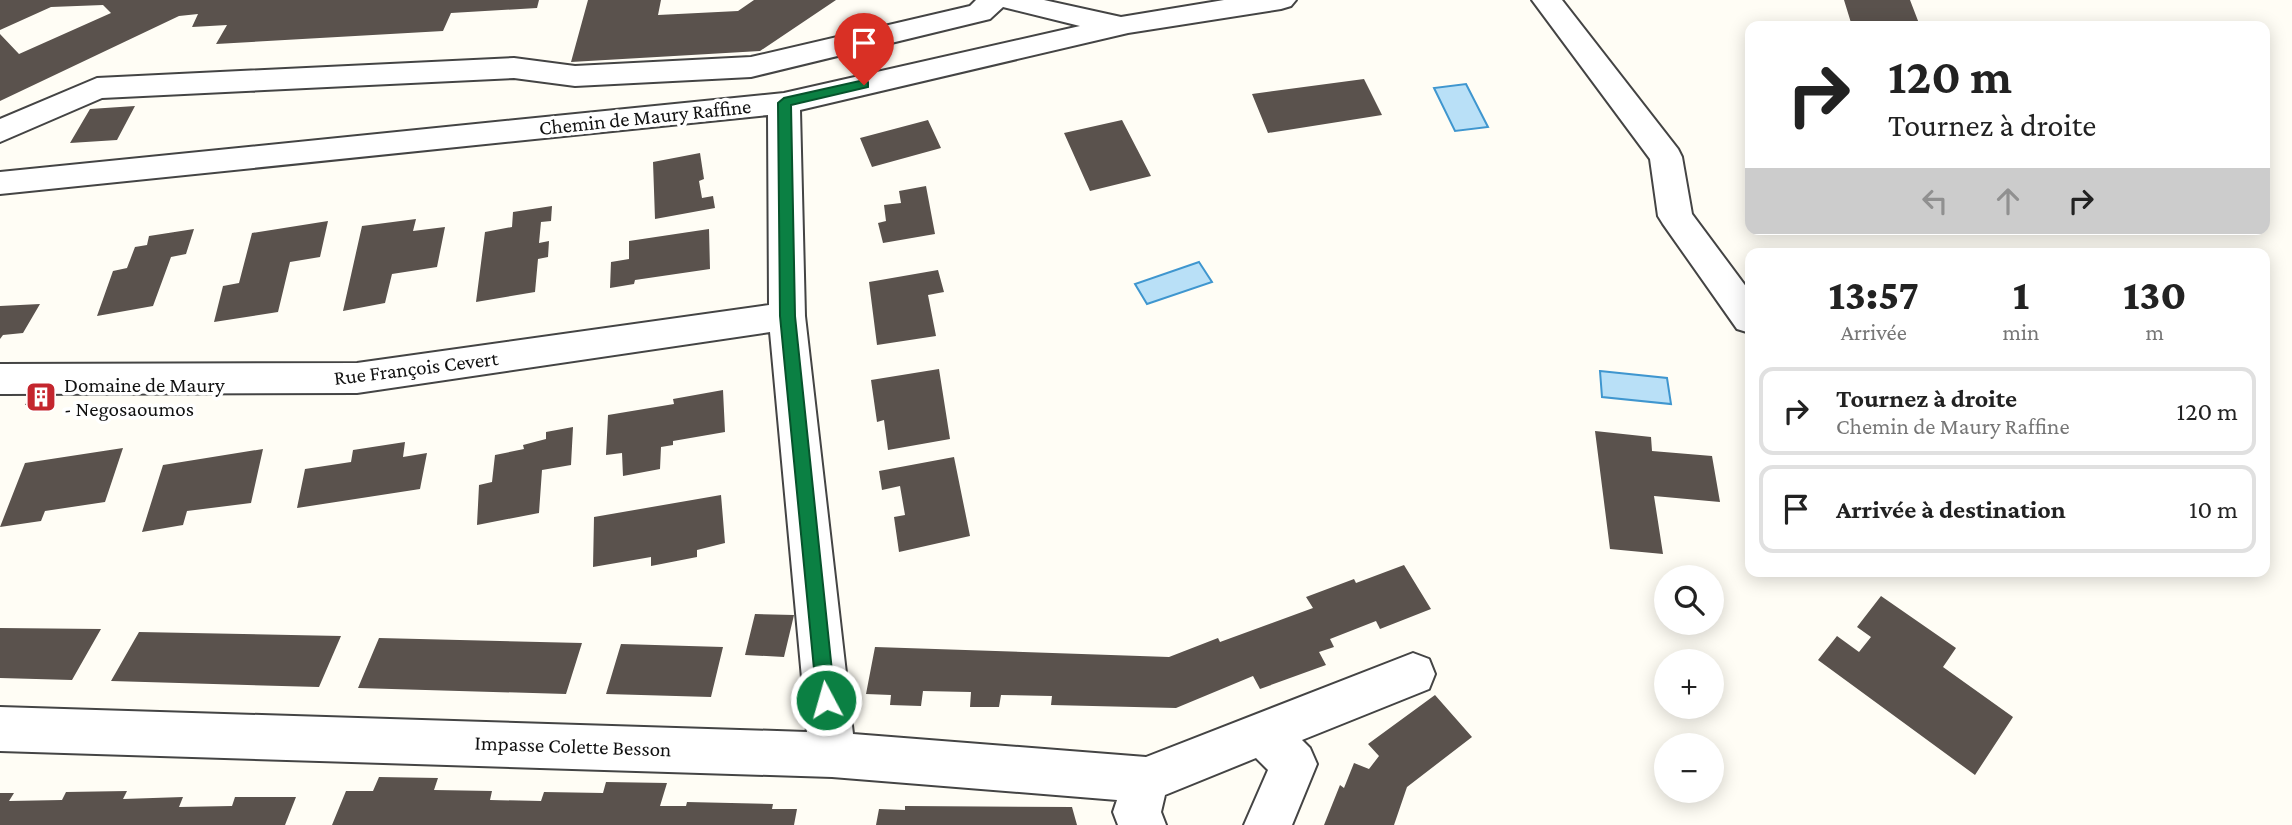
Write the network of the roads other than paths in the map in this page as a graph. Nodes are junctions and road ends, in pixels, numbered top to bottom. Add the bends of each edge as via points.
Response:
1 (993, 0) edge
2 (1010, 0) edge
3 (1281, 0) edge
4 (1546, 0) edge
5 (1128, 24) junction
6 (784, 103) junction
7 (0, 131) edge
8 (0, 183) edge
9 (1745, 312) edge
10 (788, 316) junction
11 (0, 379) edge
12 (1413, 674) dead end
13 (0, 729) edge
14 (1263, 733) junction
15 (832, 754) junction
16 (1144, 802) edge
17 (1268, 825) edge

1 - 7 street via 980,13 751,66 575,76 514,68 97,88
2 - 5 street
3 - 5 street, Chemin de Maury Raffine
4 - 9 street via 1666,157 1675,216
5 - 6 street, Chemin de Maury Raffine
6 - 8 street, Chemin de Maury Raffine
6 - 10 street
10 - 11 street, Rue François Cevert via 357,378
10 - 15 street
12 - 14 street, Impasse Colette Besson
13 - 15 street, Impasse Colette Besson
14 - 16 street, Impasse Colette Besson
14 - 17 street via 1294,764
15 - 16 street, Impasse Colette Besson

